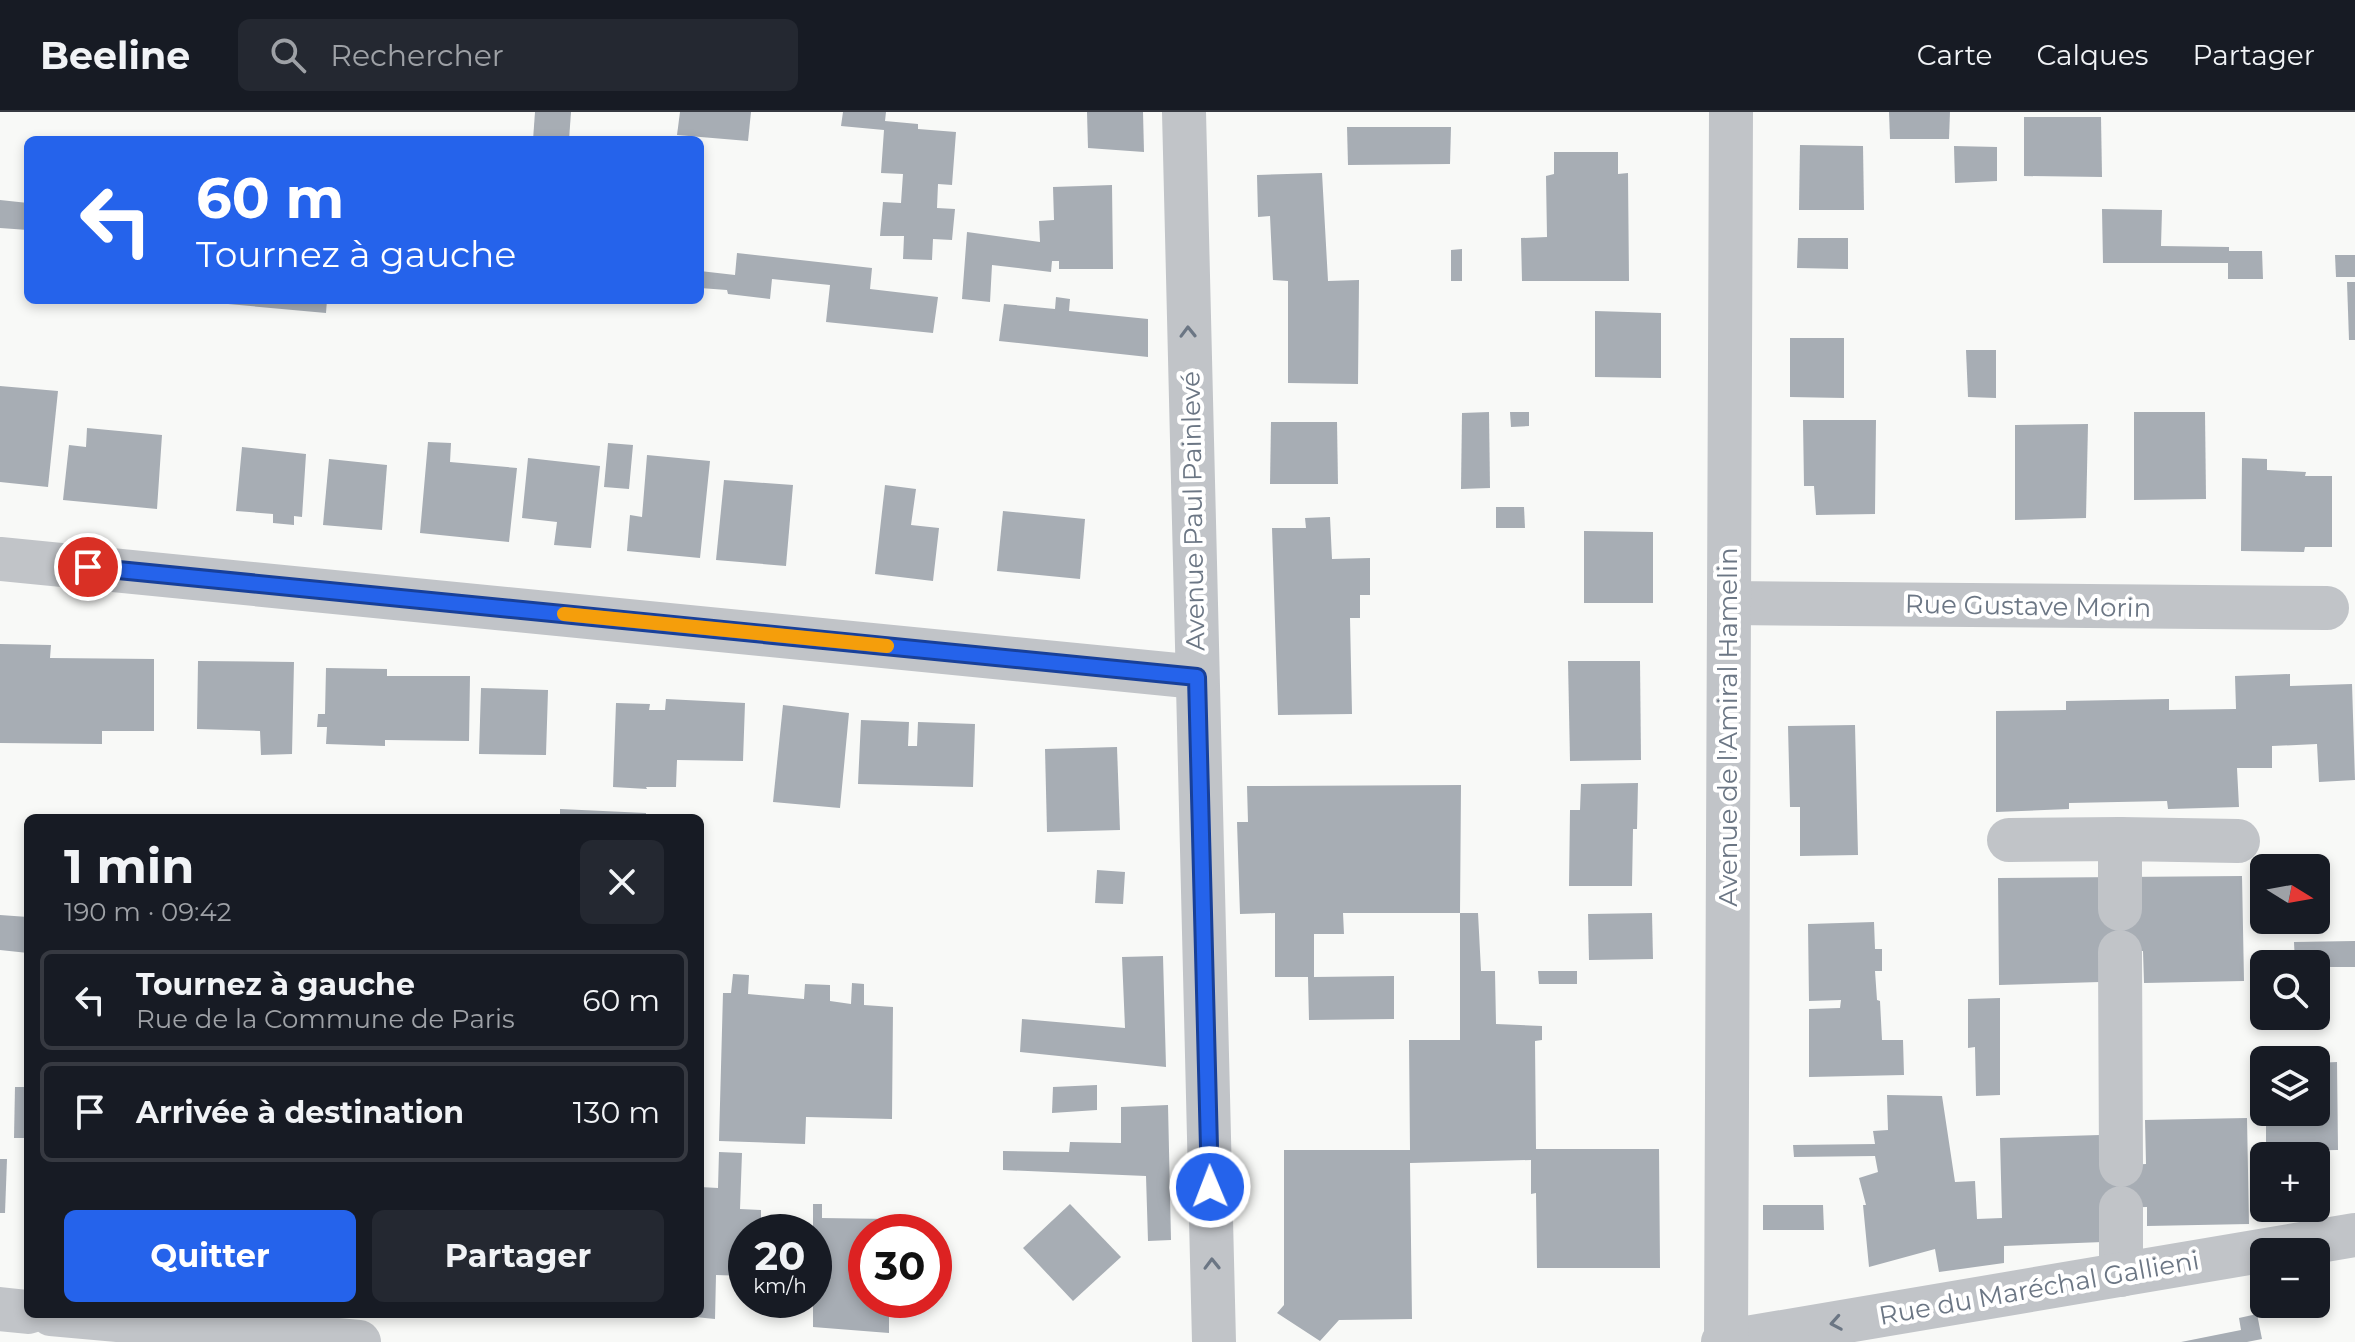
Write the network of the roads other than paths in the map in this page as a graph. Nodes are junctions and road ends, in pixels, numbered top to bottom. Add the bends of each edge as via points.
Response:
1 (1184, 112) edge
2 (1731, 112) edge
3 (0, 559) edge
4 (1729, 603) junction
5 (2327, 608) dead end
6 (1197, 677) junction
7 (2120, 839) junction
8 (2009, 840) dead end
9 (2238, 841) dead end
10 (2120, 909) dead end
11 (2120, 952) dead end
12 (2121, 1165) dead end
13 (2121, 1208) dead end
14 (2355, 1235) edge
15 (2121, 1275) junction
16 (0, 1309) edge
17 (24, 1312) edge
18 (95, 1318) edge
19 (359, 1342) edge
20 (1214, 1342) edge
21 (1725, 1342) edge

6 -> 1 street, Avenue Paul Painlevé
2 - 4 street, Avenue de l'Amiral Hamelin
3 - 6 street
4 - 5 street, Rue Gustave Morin
4 - 21 street, Avenue de l'Amiral Hamelin
20 -> 6 street, Avenue Paul Painlevé
7 - 8 street
7 - 9 street
7 - 10 street
11 - 12 street
13 - 15 street
14 - 15 street, Rue du Maréchal Gallieni
15 -> 21 street, Rue du Maréchal Gallieni
16 - 17 street
18 - 19 street

